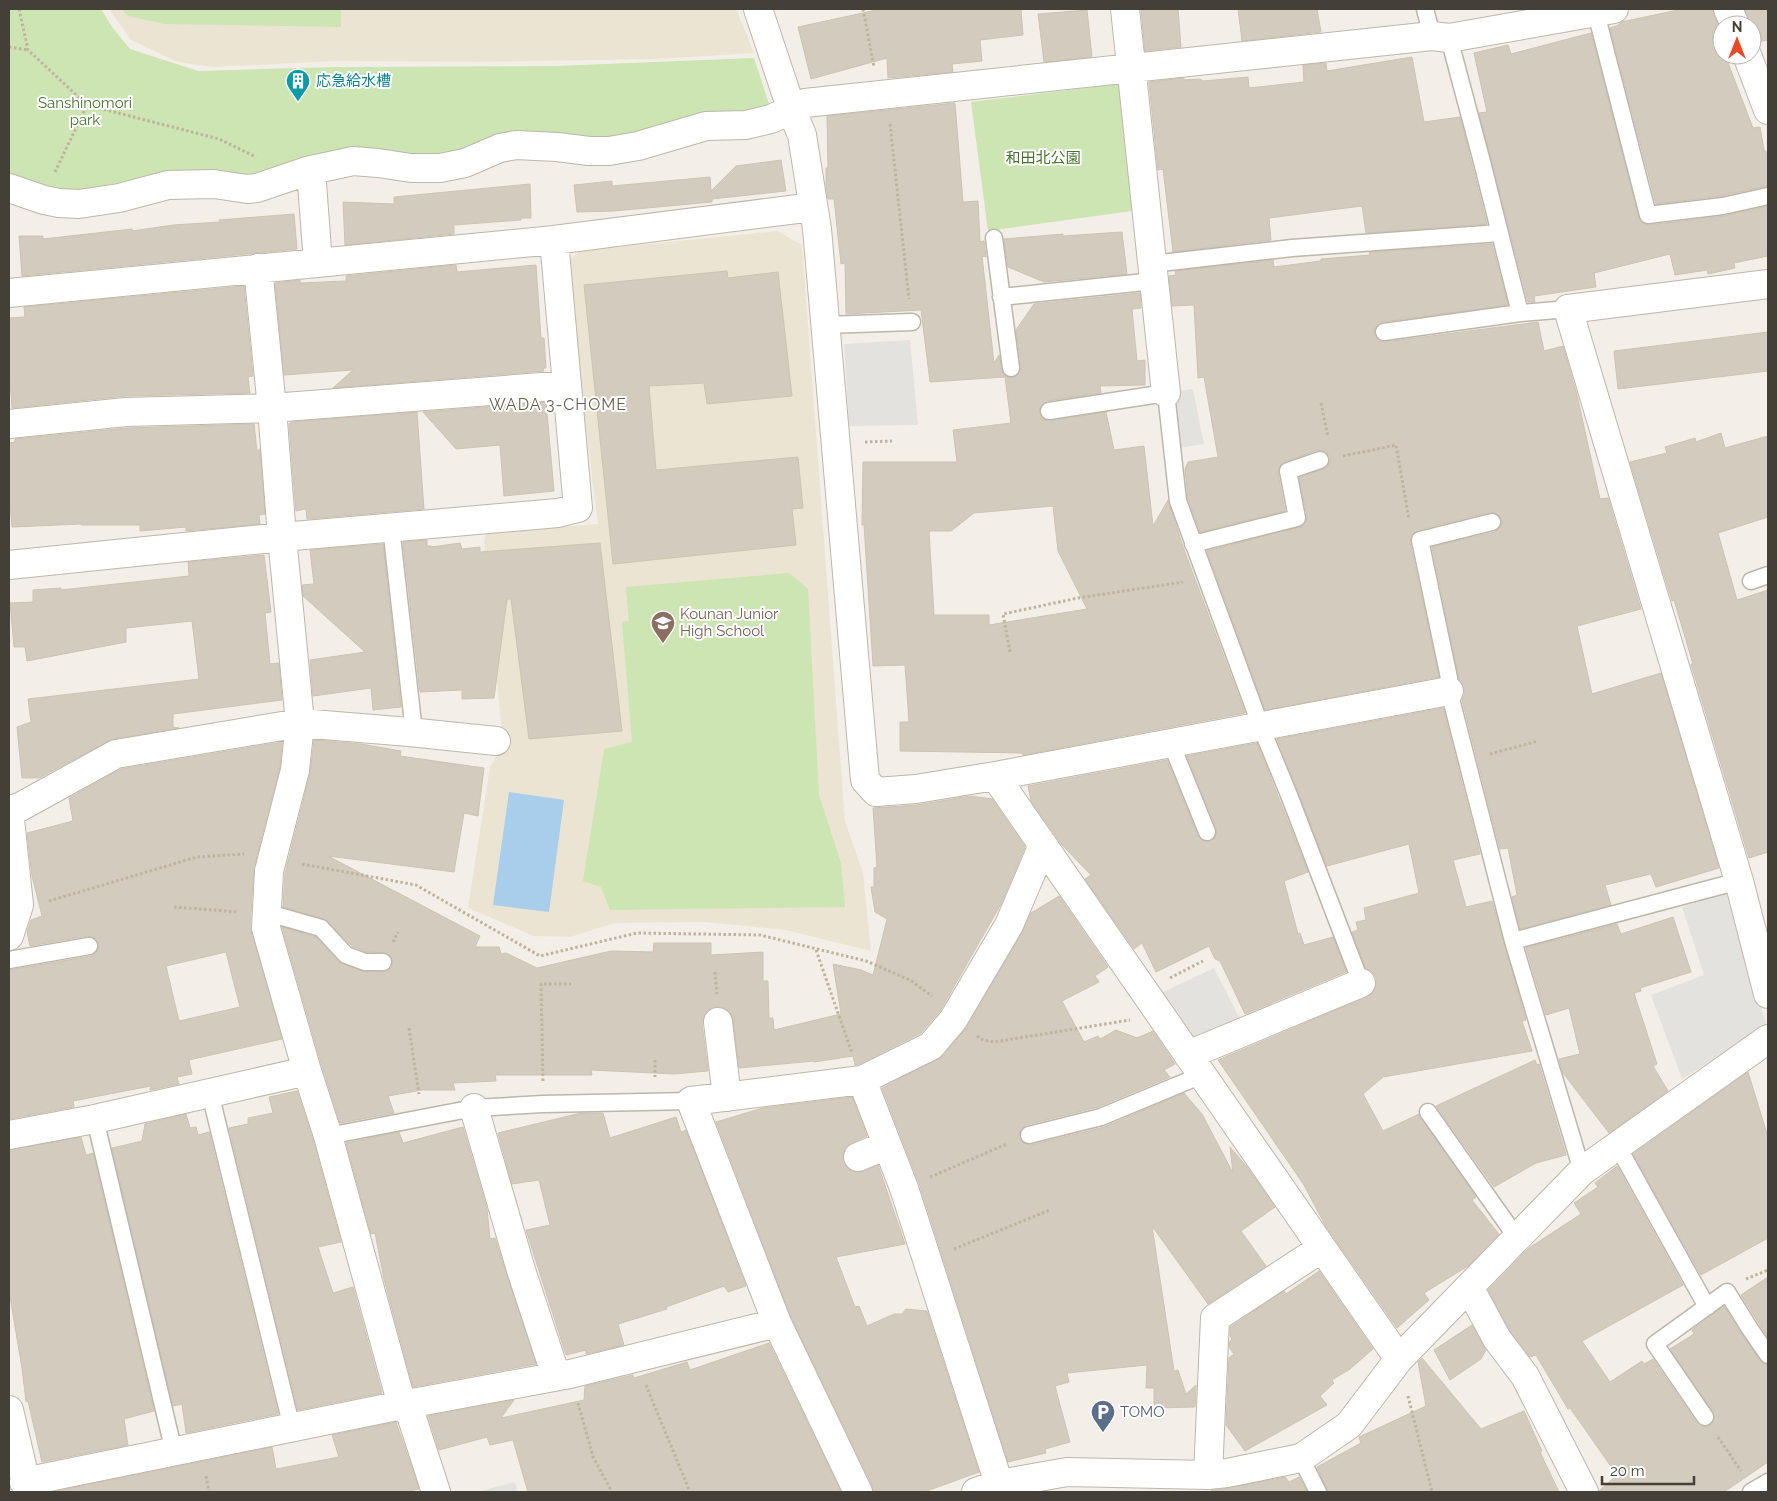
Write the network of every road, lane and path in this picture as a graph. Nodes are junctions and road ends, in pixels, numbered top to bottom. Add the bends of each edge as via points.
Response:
1 (19, 9) edge
2 (758, 9) edge
3 (863, 9) edge
4 (1125, 9) edge
5 (1425, 9) edge
6 (1605, 11) edge
7 (1440, 37) junction
8 (9, 48) edge
9 (28, 50) junction
10 (1751, 65) edge
11 (1131, 67) junction
12 (883, 94) junction
13 (86, 105) junction
14 (1768, 110) edge
15 (792, 111) junction
16 (259, 158) dead end
17 (311, 170) junction
18 (54, 174) dead end
19 (9, 188) edge
20 (1768, 196) edge
21 (812, 208) junction
22 (1500, 233) junction
23 (994, 238) dead end
24 (554, 240) junction
25 (318, 263) junction
26 (258, 268) junction
27 (1153, 273) junction
28 (1768, 284) edge
29 (9, 293) edge
30 (1001, 297) junction
31 (1568, 310) junction
32 (1520, 313) junction
33 (912, 322) joint
34 (826, 325) junction
35 (1384, 332) dead end
36 (1011, 368) dead end
37 (567, 385) junction
38 (1166, 393) junction
39 (1321, 403) dead end
40 (272, 408) junction
41 (1049, 411) dead end
42 (9, 424) edge
43 (1326, 459) junction
44 (1492, 522) dead end
45 (391, 527) junction
46 (282, 537) junction
47 (1420, 540) junction
48 (1193, 544) junction
49 (9, 565) edge
50 (1206, 575) junction
51 (1768, 575) edge
52 (1751, 580) dead end
53 (1010, 652) dead end
54 (1448, 691) junction
55 (300, 723) junction
56 (1261, 727) junction
57 (414, 732) junction
58 (496, 741) dead end
59 (1538, 741) dead end
60 (1172, 743) junction
61 (1466, 760) junction
62 (995, 776) junction
63 (1207, 832) dead end
64 (1043, 845) junction
65 (272, 858) junction
66 (1739, 882) junction
67 (174, 907) dead end
68 (266, 916) junction
69 (12, 924) edge
70 (1513, 941) junction
71 (90, 946) dead end
72 (816, 950) junction
73 (9, 960) edge
74 (1204, 961) dead end
75 (383, 962) dead end
76 (1361, 983) joint
77 (571, 984) dead end
78 (1143, 991) junction
79 (1768, 994) edge
80 (1161, 1016) junction
81 (955, 1017) junction
82 (718, 1022) dead end
83 (409, 1028) dead end
84 (1768, 1039) edge
85 (1195, 1065) junction
86 (307, 1071) junction
87 (862, 1080) junction
88 (210, 1093) junction
89 (727, 1097) junction
90 (691, 1101) junction
91 (544, 1104) junction
92 (474, 1108) junction
93 (1428, 1112) dead end
94 (95, 1118) junction
95 (425, 1118) junction
96 (1029, 1134) joint
97 (9, 1136) edge
98 (328, 1136) junction
99 (887, 1145) junction
100 (1617, 1145) junction
101 (858, 1157) dead end
102 (1582, 1171) junction
103 (904, 1188) junction
104 (1050, 1210) dead end
105 (1517, 1238) junction
106 (1322, 1248) junction
107 (928, 1259) junction
108 (1469, 1286) junction
109 (1707, 1307) junction
110 (777, 1323) junction
111 (1768, 1355) edge
112 (635, 1359) junction
113 (1399, 1359) junction
114 (563, 1375) junction
115 (402, 1405) junction
116 (9, 1410) edge
117 (1704, 1417) joint
118 (292, 1428) junction
119 (174, 1452) junction
120 (1300, 1458) junction
121 (1208, 1475) junction
122 (21, 1481) edge
123 (1117, 1482) edge
124 (987, 1488) edge
125 (1758, 1488) edge
126 (436, 1492) edge
127 (612, 1492) edge
128 (690, 1492) edge
129 (858, 1492) edge
130 (1318, 1492) edge
131 (1432, 1492) edge
132 (1584, 1492) edge

1 - 9 path
2 - 15 street
3 - 12 path
4 - 11 street
5 - 7 lane
6 - 7 street
6 - 20 lane via 1648,215 1724,206
7 - 11 street
7 - 22 lane
8 - 9 path
9 - 13 path
10 - 14 street
11 - 12 street
11 - 27 street
12 - 15 street via 804,103
12 - 33 path
13 - 16 path via 218,139
13 - 18 path
15 - 17 street via 746,125 706,126 610,151 516,145 440,168 353,161
15 - 21 street via 802,135
17 - 19 street via 257,188 214,184 168,185 79,204 44,200
17 - 25 street
21 - 24 street
21 - 34 street
22 - 27 lane via 1292,248
22 - 32 lane
23 - 30 lane
24 - 25 street
24 - 37 street
25 - 26 street
26 - 29 street
26 - 40 street
27 - 30 lane
27 - 38 street
28 - 31 street
30 - 36 lane
31 - 32 lane
31 - 66 street
32 - 35 lane
33 - 34 lane
34 - 62 street via 865,780 876,792
37 - 40 street
37 - 45 street via 578,508 558,513
38 - 41 lane
38 - 48 lane via 1178,501
39 - 43 path
40 - 42 street via 126,412
40 - 46 street
43 - 47 path via 1396,445 1412,532
43 - 48 lane via 1288,471 1297,518
44 - 47 lane
45 - 46 street
45 - 57 lane
46 - 49 street
46 - 55 street
47 - 54 lane via 1449,678
48 - 50 lane
50 - 53 path via 1178,584 1078,598 1002,614
50 - 56 lane
51 - 52 lane
54 - 56 street
54 - 61 lane
55 - 57 street
55 - 65 street via 295,770
55 - 69 street via 116,754 9,810 19,905
56 - 60 street
56 - 76 lane
57 - 58 street
59 - 61 path
60 - 62 street
60 - 63 lane
61 - 70 lane
62 - 64 street
64 - 78 street
64 - 81 street via 1009,925
65 - 68 street
65 - 69 path via 243,854 198,857 82,890
65 - 72 path via 416,885 540,956 637,932 760,935
66 - 70 lane
66 - 79 street
67 - 68 path
68 - 75 lane via 279,916 321,928 346,955 365,962
68 - 86 street via 266,928
70 - 102 lane
71 - 73 lane
72 - 81 path via 866,961 910,980
72 - 87 path
74 - 78 path
76 - 85 street
77 - 91 path via 540,984
78 - 80 street
80 - 81 path via 994,1042 983,1040
80 - 85 street
81 - 87 street via 931,1046
82 - 89 street
83 - 95 path via 416,1082
84 - 100 street
85 - 96 lane via 1101,1117
85 - 106 street
86 - 88 street
86 - 98 street
87 - 89 street
87 - 99 street
88 - 94 street
88 - 118 lane
89 - 90 street
90 - 91 lane
90 - 110 street
91 - 92 lane
92 - 95 lane
92 - 114 street via 521,1270
93 - 105 lane
94 - 97 street
94 - 119 lane
95 - 98 lane
96 - 103 path
98 - 115 street
99 - 101 street
99 - 103 street
100 - 102 street
100 - 109 lane
102 - 105 street
103 - 107 street
104 - 107 path
105 - 108 street
106 - 113 street
106 - 121 street via 1215,1318
107 - 124 street
108 - 113 street
108 - 132 street via 1497,1339 1526,1376
109 - 111 lane via 1727,1292
109 - 117 lane via 1655,1344
110 - 112 street
110 - 129 street
112 - 114 street
112 - 128 path
113 - 120 street via 1349,1425
113 - 131 path
114 - 115 street
114 - 127 path via 593,1457
115 - 118 street
115 - 126 street via 411,1415
116 - 122 street
117 - 125 path
118 - 119 street
119 - 122 street
120 - 121 street
120 - 130 lane
121 - 123 street
123 - 124 street via 1067,1472

